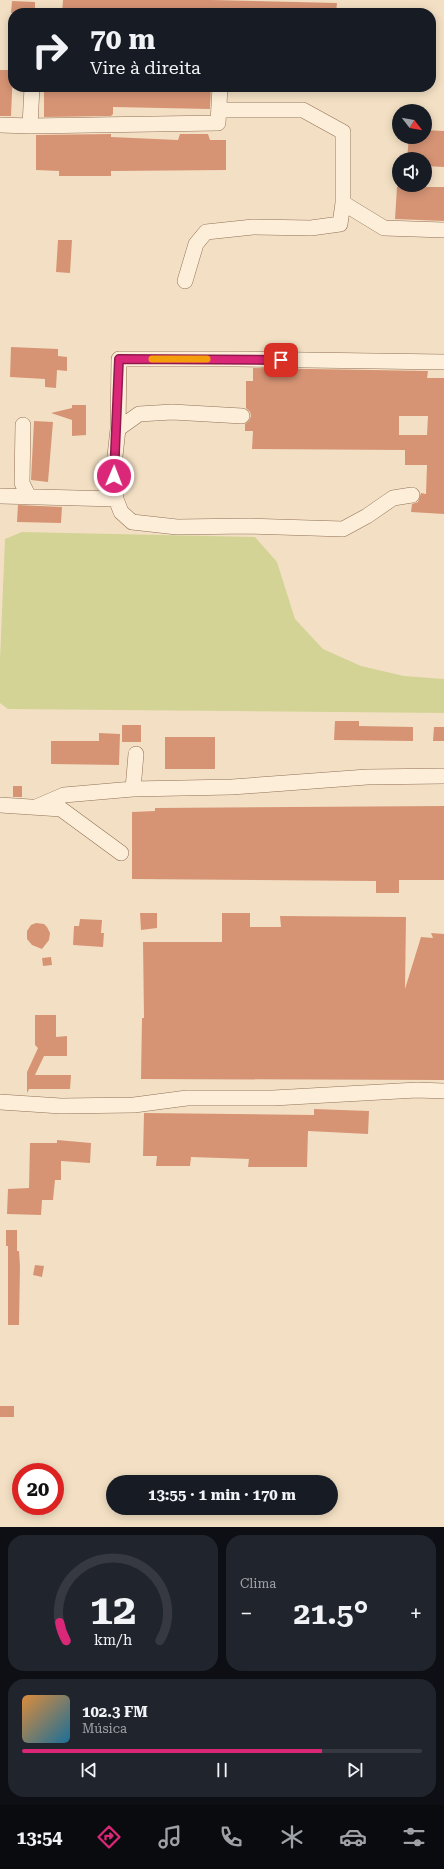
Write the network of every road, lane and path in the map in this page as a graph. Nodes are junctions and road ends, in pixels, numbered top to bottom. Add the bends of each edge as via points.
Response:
1 (32, 92) edge
2 (220, 92) edge
3 (219, 110) junction
4 (0, 125) edge
5 (30, 126) junction
6 (343, 203) junction
7 (444, 230) edge
8 (185, 281) dead end
9 (444, 362) edge
10 (242, 416) dead end
11 (24, 425) dead end
12 (118, 430) junction
13 (412, 495) dead end
14 (0, 496) edge
15 (29, 497) junction
16 (116, 499) junction
17 (136, 754) dead end
18 (444, 776) edge
19 (133, 789) junction
20 (0, 805) edge
21 (36, 807) junction
22 (121, 852) dead end
23 (444, 1091) edge
24 (0, 1102) edge

1 - 5 lane
2 - 3 lane
3 - 5 lane via 218,123
3 - 6 lane via 303,110 343,132
4 - 5 lane
6 - 7 lane via 384,228
6 - 8 lane via 340,224 311,228 253,226 206,232 196,244
9 - 12 lane via 119,359
10 - 12 lane via 172,412 139,414
11 - 15 lane via 22,483
12 - 16 lane via 114,465
13 - 16 lane via 393,498 343,529 177,527 132,522 121,512
14 - 15 lane
15 - 16 lane
17 - 19 lane
18 - 19 lane via 367,777 232,787
19 - 21 lane via 64,795
20 - 21 lane
21 - 22 lane via 61,809
23 - 24 lane via 417,1090 273,1098 187,1098 134,1105 61,1106

